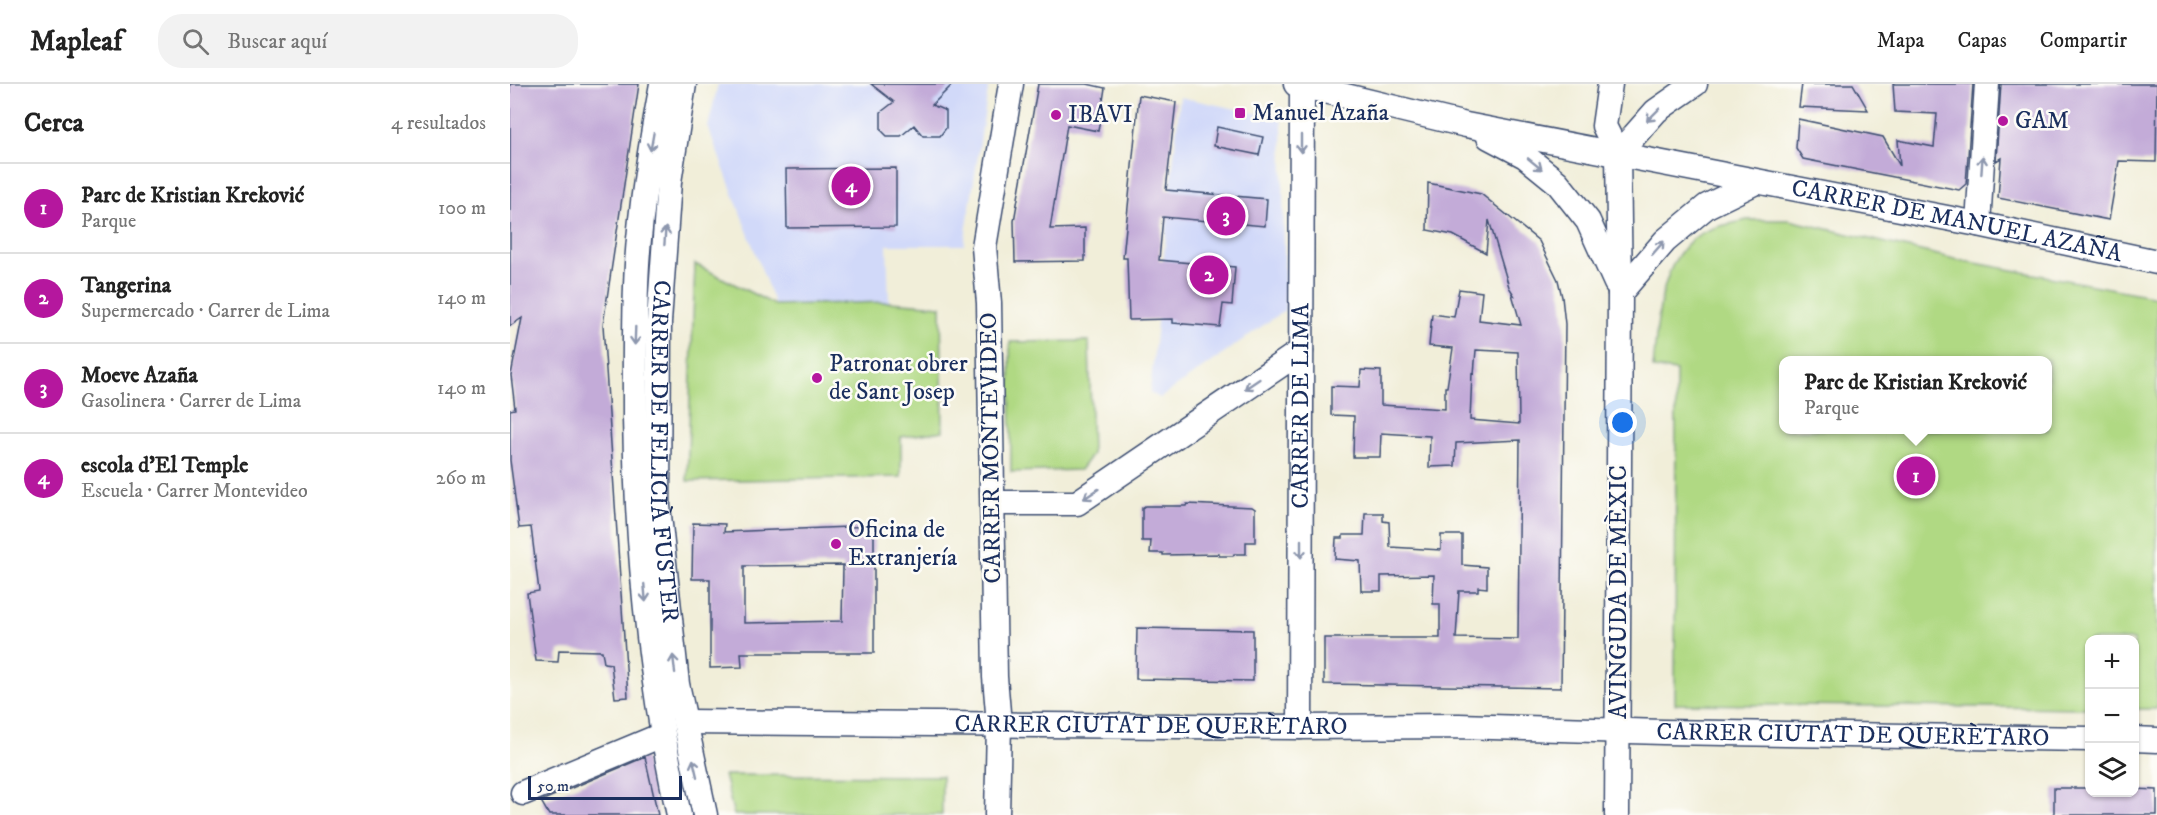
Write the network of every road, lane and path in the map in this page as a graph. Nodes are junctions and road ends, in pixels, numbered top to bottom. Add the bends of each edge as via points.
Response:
1 (662, 84) edge
2 (684, 84) edge
3 (1011, 84) edge
4 (1300, 84) edge
5 (1610, 84) edge
6 (1695, 84) edge
7 (1987, 84) edge
8 (1466, 125) junction
9 (1618, 154) junction
10 (1756, 182) junction
11 (1978, 224) junction
12 (2157, 262) edge
13 (1620, 293) junction
14 (1301, 351) junction
15 (993, 503) junction
16 (685, 722) junction
17 (999, 723) junction
18 (1300, 727) junction
19 (1618, 730) junction
20 (662, 735) junction
21 (2085, 739) edge
22 (2139, 739) edge
23 (2157, 740) edge
24 (523, 793) dead end
25 (678, 815) edge
26 (705, 815) edge
27 (998, 815) edge
28 (1617, 815) edge

1 -> 20 street, CARRER DE FELICIÀ FUSTER via 637,263 634,362 637,495 649,641
16 -> 2 street, CARRER DE FELICIÀ FUSTER via 670,632 658,497 659,322 669,182
3 - 15 street, CARRER MONTEVIDEO via 984,247 989,303
4 - 8 street, CARRER DE MANUEL AZAÑA
4 -> 14 street, CARRER DE LIMA
5 - 9 street via 1604,126
6 -> 9 street via 1656,111
11 -> 7 street
8 - 9 street, CARRER DE MANUEL AZAÑA
8 -> 13 street, CARRER DE MANUEL AZAÑA via 1525,156 1557,182 1588,221
9 - 10 street, CARRER DE MANUEL AZAÑA
9 - 13 street, AVINGUDA DE MÈXIC
10 - 11 street, CARRER DE MANUEL AZAÑA
13 -> 10 street via 1665,241 1707,206
11 - 12 street, CARRER DE MANUEL AZAÑA
13 - 19 street, AVINGUDA DE MÈXIC
14 -> 15 street via 1077,503
14 -> 18 street, CARRER DE LIMA
15 - 17 street, CARRER MONTEVIDEO via 994,677
16 - 17 street, CARRER CIUTAT DE QUERÈTARO
26 -> 16 street, CARRER DE FELICIÀ FUSTER
17 - 18 street, CARRER CIUTAT DE QUERÈTARO
17 - 27 street, CARRER MONTEVIDEO
18 - 19 street, CARRER CIUTAT DE QUERÈTARO
19 - 21 street, CARRER CIUTAT DE QUERÈTARO
19 - 28 street, AVINGUDA DE MÈXIC
20 - 24 street
20 - 25 street, CARRER DE FELICIÀ FUSTER
22 - 23 street

